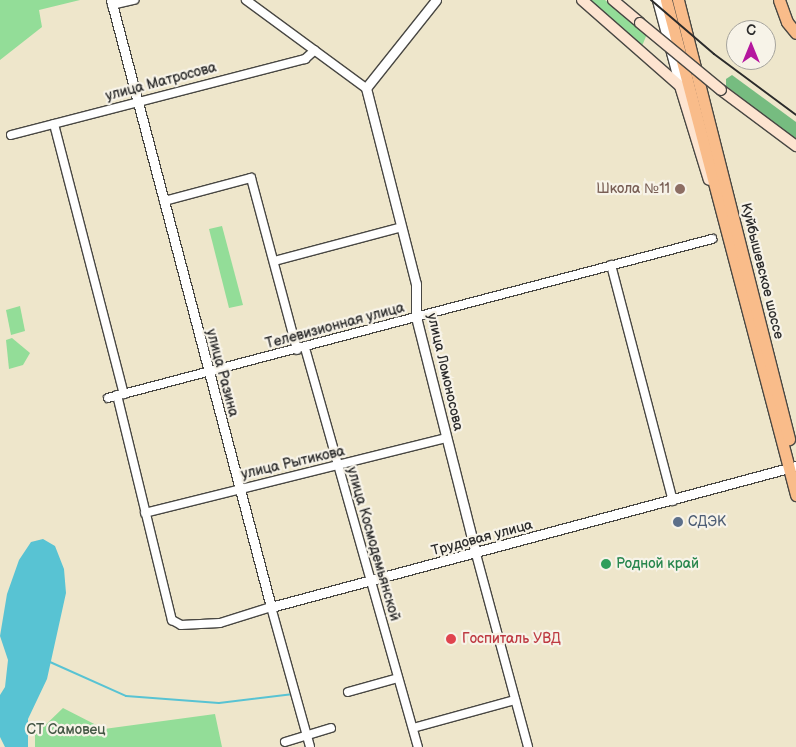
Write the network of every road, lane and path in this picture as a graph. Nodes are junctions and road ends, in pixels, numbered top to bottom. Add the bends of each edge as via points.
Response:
1 (134, 0) edge
2 (246, 0) edge
3 (436, 0) edge
4 (582, 0) edge
5 (613, 0) edge
6 (657, 0) edge
7 (666, 0) edge
8 (678, 0) edge
9 (779, 0) edge
10 (786, 0) edge
11 (111, 3) edge
12 (796, 22) edge
13 (796, 33) edge
14 (315, 50) junction
15 (680, 86) junction
16 (366, 88) junction
17 (139, 102) junction
18 (54, 124) junction
19 (11, 136) dead end
20 (707, 141) junction
21 (796, 146) edge
22 (164, 201) junction
23 (402, 227) junction
24 (724, 227) junction
25 (712, 239) dead end
26 (274, 261) junction
27 (612, 265) junction
28 (416, 317) junction
29 (301, 349) junction
30 (208, 373) junction
31 (120, 394) junction
32 (108, 398) dead end
33 (446, 438) junction
34 (338, 466) junction
35 (794, 467) edge
36 (239, 489) junction
37 (796, 495) edge
38 (673, 501) junction
39 (145, 513) junction
40 (476, 554) junction
41 (371, 582) junction
42 (271, 607) junction
43 (398, 678) junction
44 (348, 692) dead end
45 (515, 700) junction
46 (331, 728) dead end
47 (413, 728) junction
48 (307, 735) junction
49 (285, 742) dead end
50 (310, 747) edge
51 (418, 747) edge
52 (528, 747) edge

1 - 11 street
2 - 14 street
3 - 16 street
4 - 15 main road
5 - 21 main road, bridge via 721,90
6 - 15 street, Куйбышевское шоссе
7 - 20 main road
8 - 20 main road
9 - 13 main road via 787,22
10 - 12 main road
11 - 17 street, улица Разина
14 - 16 street
14 - 17 street, улица Матросова via 305,59
15 - 24 main road, Куйбышевское шоссе
16 - 23 street, улица Ломоносова
17 - 18 street, улица Матросова
17 - 22 street, улица Разина
18 - 19 street, улица Матросова
18 - 31 street
20 - 24 main road, Куйбышевское шоссе
20 - 35 main road, Куйбышевское шоссе
22 - 26 street, улица Космодемьянской via 251,178
22 - 30 street, улица Разина
23 - 26 street
23 - 28 street, улица Ломоносова via 416,284
24 - 35 main road, Куйбышевское шоссе
25 - 27 street, Телевизионная улица
26 - 29 street, улица Космодемьянской
27 - 28 street, Телевизионная улица
27 - 38 street
28 - 29 street, Телевизионная улица
28 - 33 street, улица Ломоносова
29 - 30 street, Телевизионная улица
29 - 34 street, улица Космодемьянской
30 - 31 street, Телевизионная улица
30 - 36 street, улица Разина
31 - 32 street, Телевизионная улица
31 - 39 street
33 - 34 street, улица Рытикова
33 - 40 street, улица Ломоносова
34 - 36 street, улица Рытикова
34 - 41 street, улица Космодемьянской
35 - 37 main road, Куйбышевское шоссе
35 - 38 street, Трудовая улица
36 - 39 street, улица Рытикова
36 - 42 street, улица Разина
38 - 40 street, Трудовая улица
39 - 42 street, Трудовая улица via 172,620 180,625 220,623
40 - 41 street, Трудовая улица
40 - 45 street, улица Ломоносова
41 - 42 street, Трудовая улица
41 - 43 street, улица Космодемьянской
42 - 48 street, улица Разина
43 - 44 street
43 - 47 street, улица Космодемьянской
45 - 47 street
45 - 52 street, улица Ломоносова
46 - 48 street
47 - 51 street, улица Космодемьянской
48 - 49 street
48 - 50 street, улица Разина

